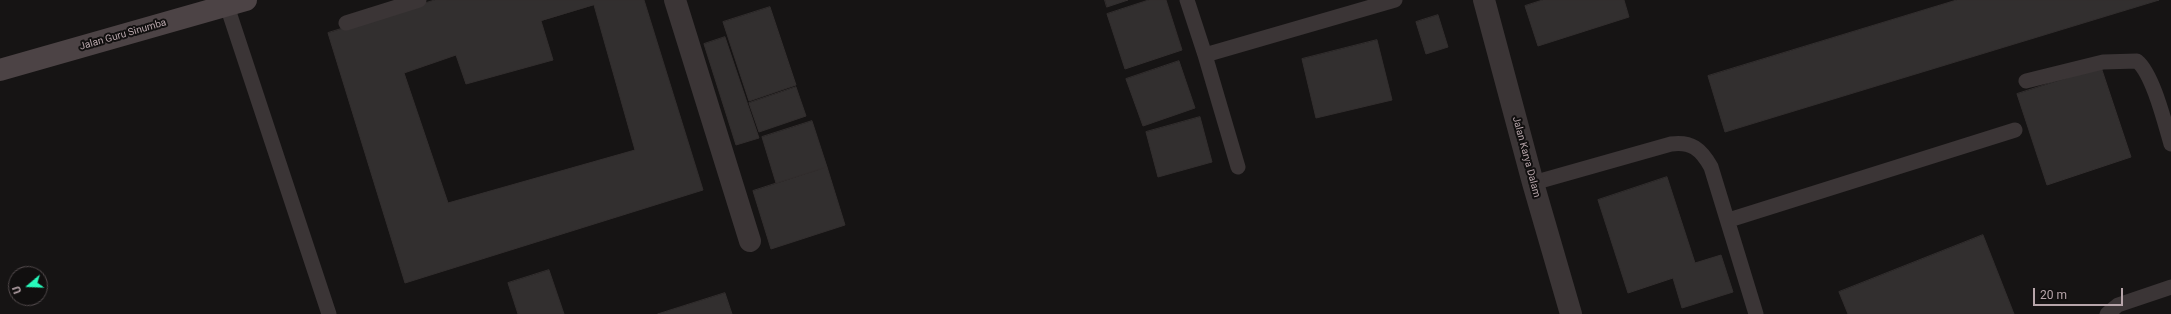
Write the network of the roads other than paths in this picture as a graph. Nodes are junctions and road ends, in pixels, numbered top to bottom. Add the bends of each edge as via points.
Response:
1 (418, 0) edge
2 (675, 0) edge
3 (1186, 0) edge
4 (1395, 0) edge
5 (1484, 0) edge
6 (236, 3) edge
7 (346, 23) dead end
8 (1204, 55) junction
9 (0, 70) edge
10 (2026, 81) dead end
11 (2015, 130) dead end
12 (2171, 144) edge
13 (1238, 167) dead end
14 (1533, 183) junction
15 (1729, 220) junction
16 (750, 241) dead end
17 (2171, 287) edge
18 (329, 314) edge
19 (1571, 314) edge
20 (1756, 314) edge
21 (2107, 314) edge

1 - 7 lane
2 - 16 street
3 - 8 lane
4 - 8 lane
5 - 14 street, Jalan Karya Dalam
6 - 9 street, Jalan Guru Sinumba
6 - 18 lane
8 - 13 lane
10 - 12 lane via 2103,62 2137,61 2151,84
11 - 15 lane
14 - 15 lane via 1671,144 1690,144 1698,148 1711,166
14 - 19 street, Jalan Karya Dalam
15 - 20 lane
17 - 21 lane via 2118,305

